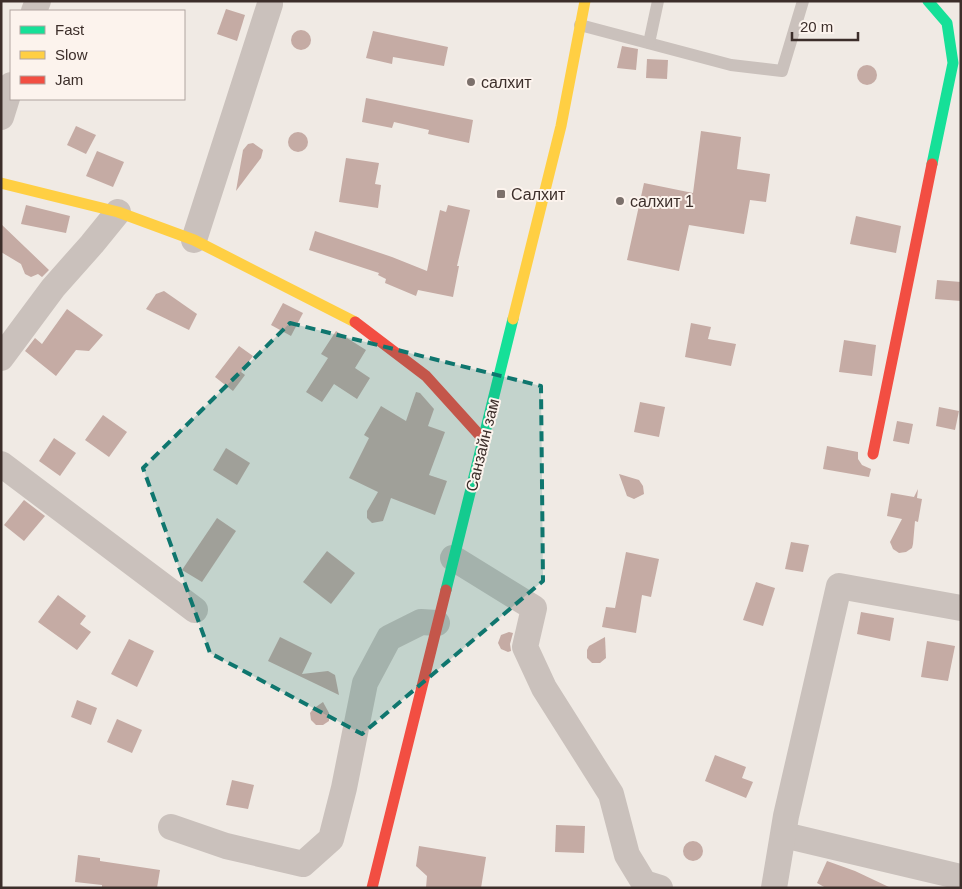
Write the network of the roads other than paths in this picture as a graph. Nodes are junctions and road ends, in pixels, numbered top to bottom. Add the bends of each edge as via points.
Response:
1 (584, 1) edge
2 (658, 1) edge
3 (803, 1) edge
4 (928, 1) edge
5 (270, 4) dead end
6 (580, 25) junction
7 (955, 37) edge
8 (649, 43) junction
9 (10, 88) edge
10 (1, 117) edge
11 (1, 183) edge
12 (118, 212) junction
13 (194, 240) junction
14 (1, 358) edge
15 (483, 439) junction
16 (873, 454) dead end
17 (1, 464) edge
18 (453, 558) junction
19 (961, 608) edge
20 (195, 610) dead end
21 (437, 623) junction
22 (171, 827) dead end
23 (784, 835) junction
24 (961, 876) edge
25 (372, 888) edge
26 (660, 888) edge
27 (774, 888) edge

1 - 6 street, Санзайн зам
2 - 8 lane
3 - 8 lane via 782,71 731,65
4 - 7 street
5 - 13 street
6 - 8 lane
6 - 15 street, Санзайн зам via 561,126
7 - 16 street
9 - 10 street
11 - 12 street
12 - 13 street
12 - 14 street via 53,288
13 - 15 street via 352,320 426,376
15 - 18 street, Санзайн зам
17 - 20 street
18 - 21 street, Санзайн зам
18 - 26 street via 534,608 525,647 544,688 611,794 627,856 644,883
19 - 23 street via 839,586
21 - 22 street via 421,622 389,638 365,683 331,839 303,864 226,846
21 - 25 street, Санзайн зам
23 - 24 street
23 - 27 street

